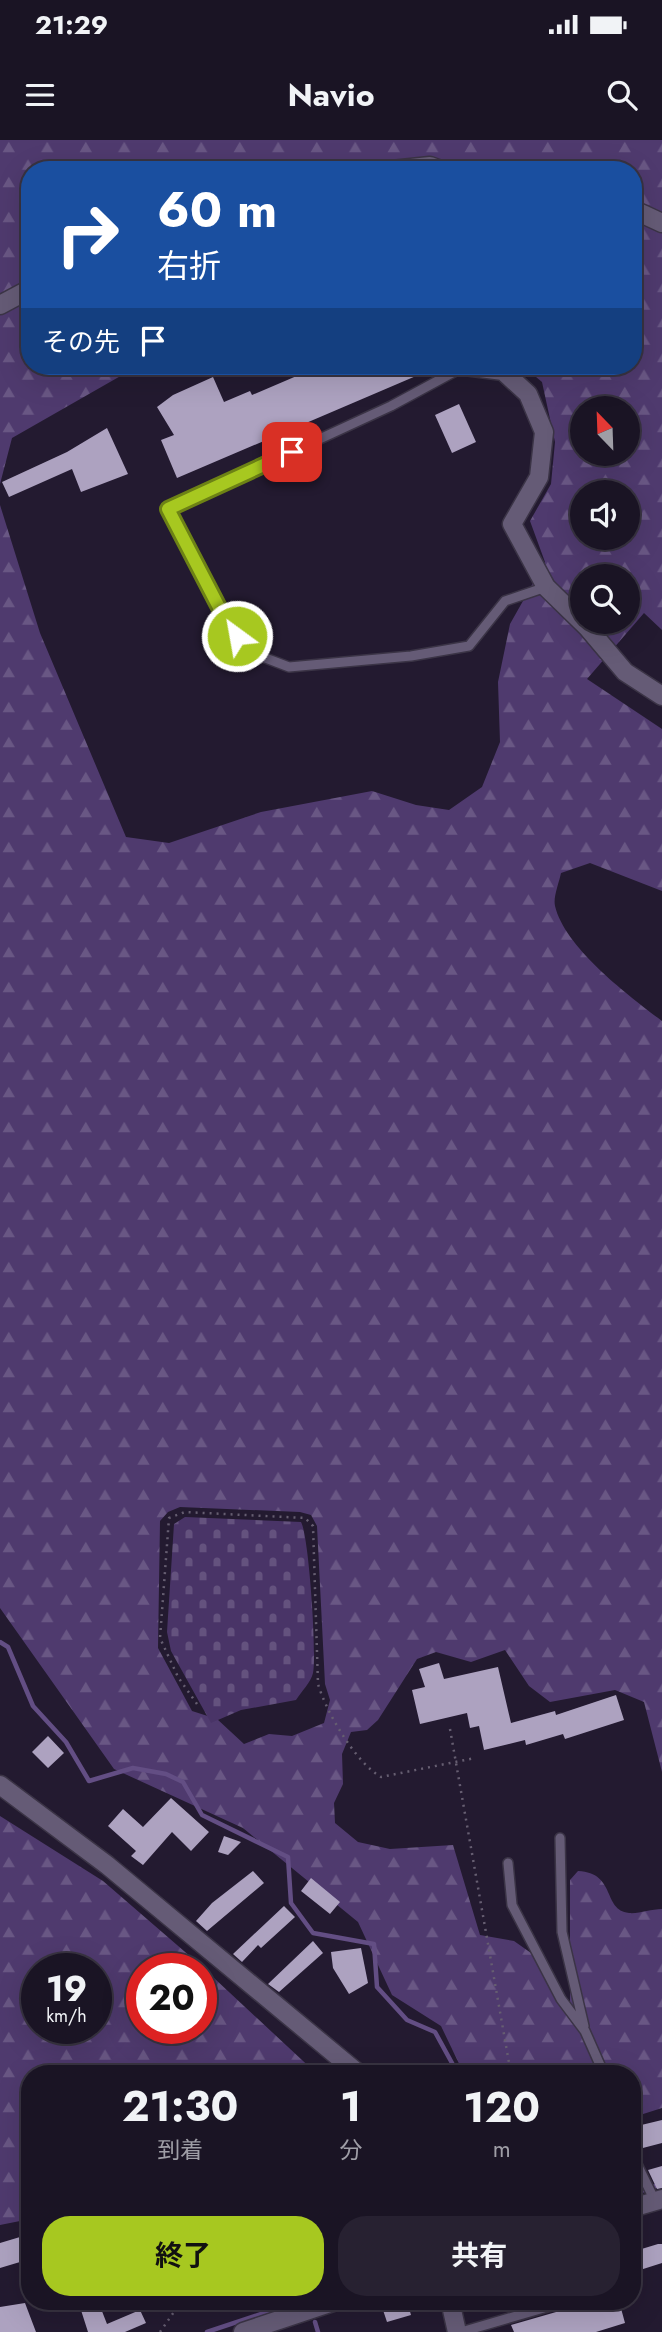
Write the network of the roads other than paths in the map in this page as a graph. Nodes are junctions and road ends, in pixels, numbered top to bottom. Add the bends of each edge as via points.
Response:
1 (642, 214) edge
2 (662, 223) edge
3 (21, 294) edge
4 (0, 305) edge
5 (448, 375) edge
6 (507, 375) edge
7 (546, 587) junction
8 (662, 696) edge
9 (0, 1786) edge
10 (560, 1838) dead end
11 (508, 1863) dead end
12 (586, 2031) junction
13 (348, 2065) edge
14 (600, 2065) edge
15 (641, 2170) edge
16 (658, 2200) edge
17 (641, 2205) edge
18 (309, 2310) edge
19 (453, 2310) edge
20 (537, 2310) edge
21 (243, 2332) edge
22 (459, 2332) edge

1 - 2 street
3 - 4 street
5 - 7 lane via 168,509 237,636 255,654 289,667 469,646 505,601
6 - 7 street via 528,394 544,432 539,477 512,524
7 - 8 street via 625,672
9 - 13 street via 107,1865
10 - 12 lane via 562,1932
11 - 12 lane via 512,1905 561,1999
12 - 14 lane
15 - 16 lane
16 - 17 street
18 - 21 street
19 - 22 street
20 - 22 lane

